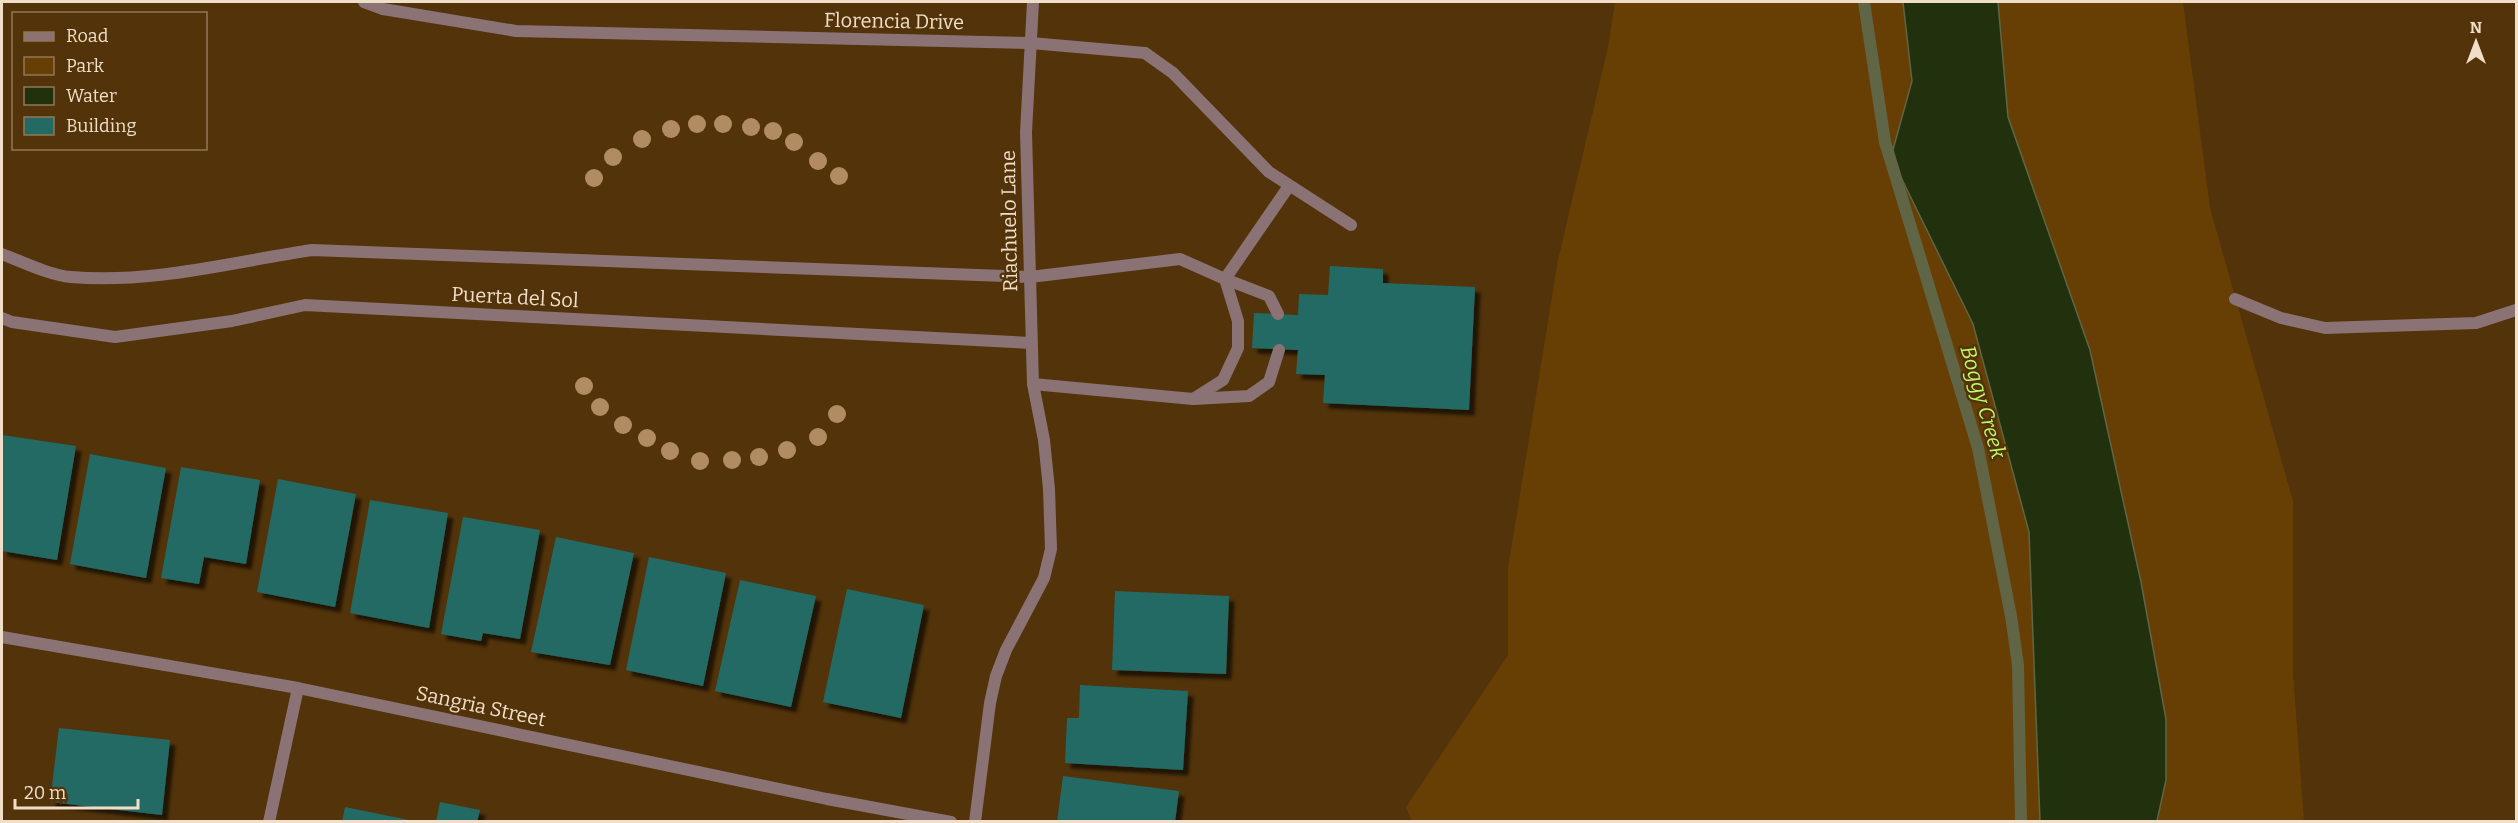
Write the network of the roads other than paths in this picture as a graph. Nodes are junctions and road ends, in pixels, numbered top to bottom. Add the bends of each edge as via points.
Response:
1 (364, 2) edge
2 (1033, 2) edge
3 (1031, 43) junction
4 (1289, 186) junction
5 (1351, 225) dead end
6 (2, 254) edge
7 (1030, 277) junction
8 (1225, 279) junction
9 (2235, 299) dead end
10 (2517, 310) edge
11 (1278, 314) dead end
12 (2, 318) edge
13 (1031, 343) junction
14 (1280, 350) dead end
15 (1033, 384) junction
16 (1192, 399) junction
17 (2, 637) edge
18 (298, 688) junction
19 (269, 822) edge
20 (951, 822) edge
21 (975, 822) edge

1 - 3 street, Florencia Drive via 383,9 516,31
2 - 3 street, Riachuelo Lane
3 - 4 street, Florencia Drive via 1145,53 1173,73 1269,172
3 - 7 street, Riachuelo Lane via 1026,132
4 - 5 street, Florencia Drive
4 - 8 street
6 - 7 street, Puerta del Sol via 69,277 158,277 312,250
7 - 8 street, Puerta del Sol via 1180,259
7 - 13 street, Riachuelo Lane
8 - 11 street, Puerta del Sol via 1269,296
8 - 16 street via 1238,321 1238,348 1223,380
9 - 10 street via 2281,318 2325,328 2476,323
12 - 13 street, Puerta del Sol via 116,337 232,321 305,304
13 - 15 street, Riachuelo Lane
14 - 16 street via 1269,382 1249,396
15 - 16 street
15 - 21 street, Riachuelo Lane via 1044,440 1051,549 1044,578 996,676
17 - 18 street, Sangria Street
18 - 19 street
18 - 20 street, Sangria Street

